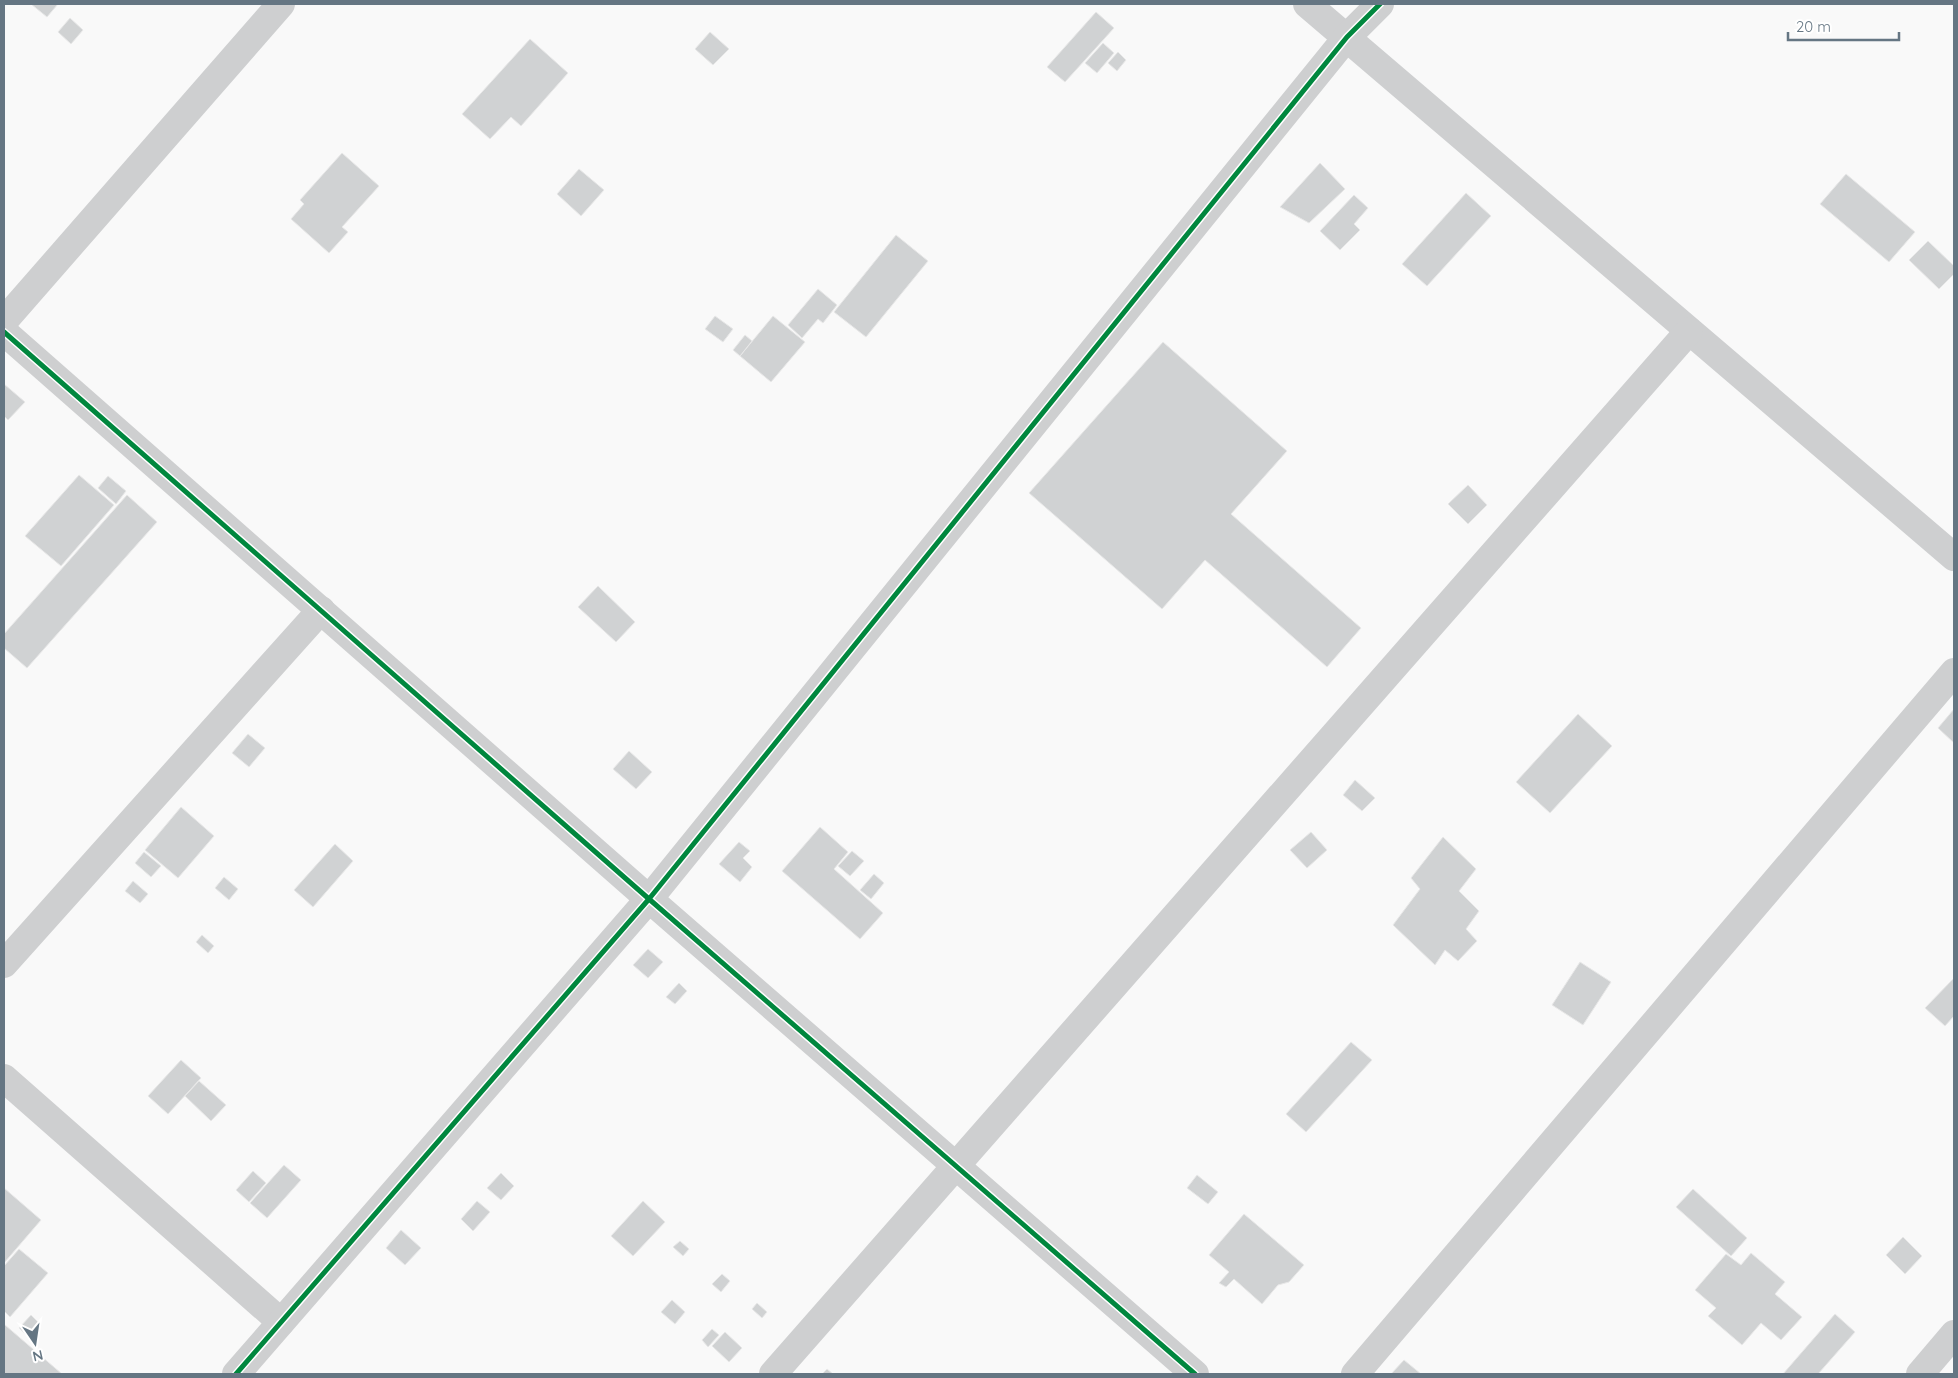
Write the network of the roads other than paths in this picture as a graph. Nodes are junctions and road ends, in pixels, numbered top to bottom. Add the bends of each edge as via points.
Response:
1 (281, 4) edge
2 (1307, 4) edge
3 (1380, 4) edge
4 (1347, 36) junction
5 (4, 321) edge
6 (1689, 331) junction
7 (4, 332) edge
8 (1954, 557) edge
9 (321, 610) junction
10 (1954, 672) edge
11 (649, 899) junction
12 (4, 964) edge
13 (4, 1078) edge
14 (954, 1166) junction
15 (282, 1322) junction
16 (1954, 1334) edge
17 (236, 1374) edge
18 (773, 1374) edge
19 (1195, 1374) edge
20 (1355, 1374) edge
21 (1920, 1374) edge

1 - 5 street
2 - 4 street
3 - 4 street
4 - 6 street
4 - 11 street
6 - 8 street
6 - 14 street
7 - 9 street
9 - 11 street
9 - 12 street
10 - 20 street
11 - 14 street
11 - 15 street
13 - 15 street
14 - 18 street
14 - 19 street
15 - 17 street
16 - 21 street

